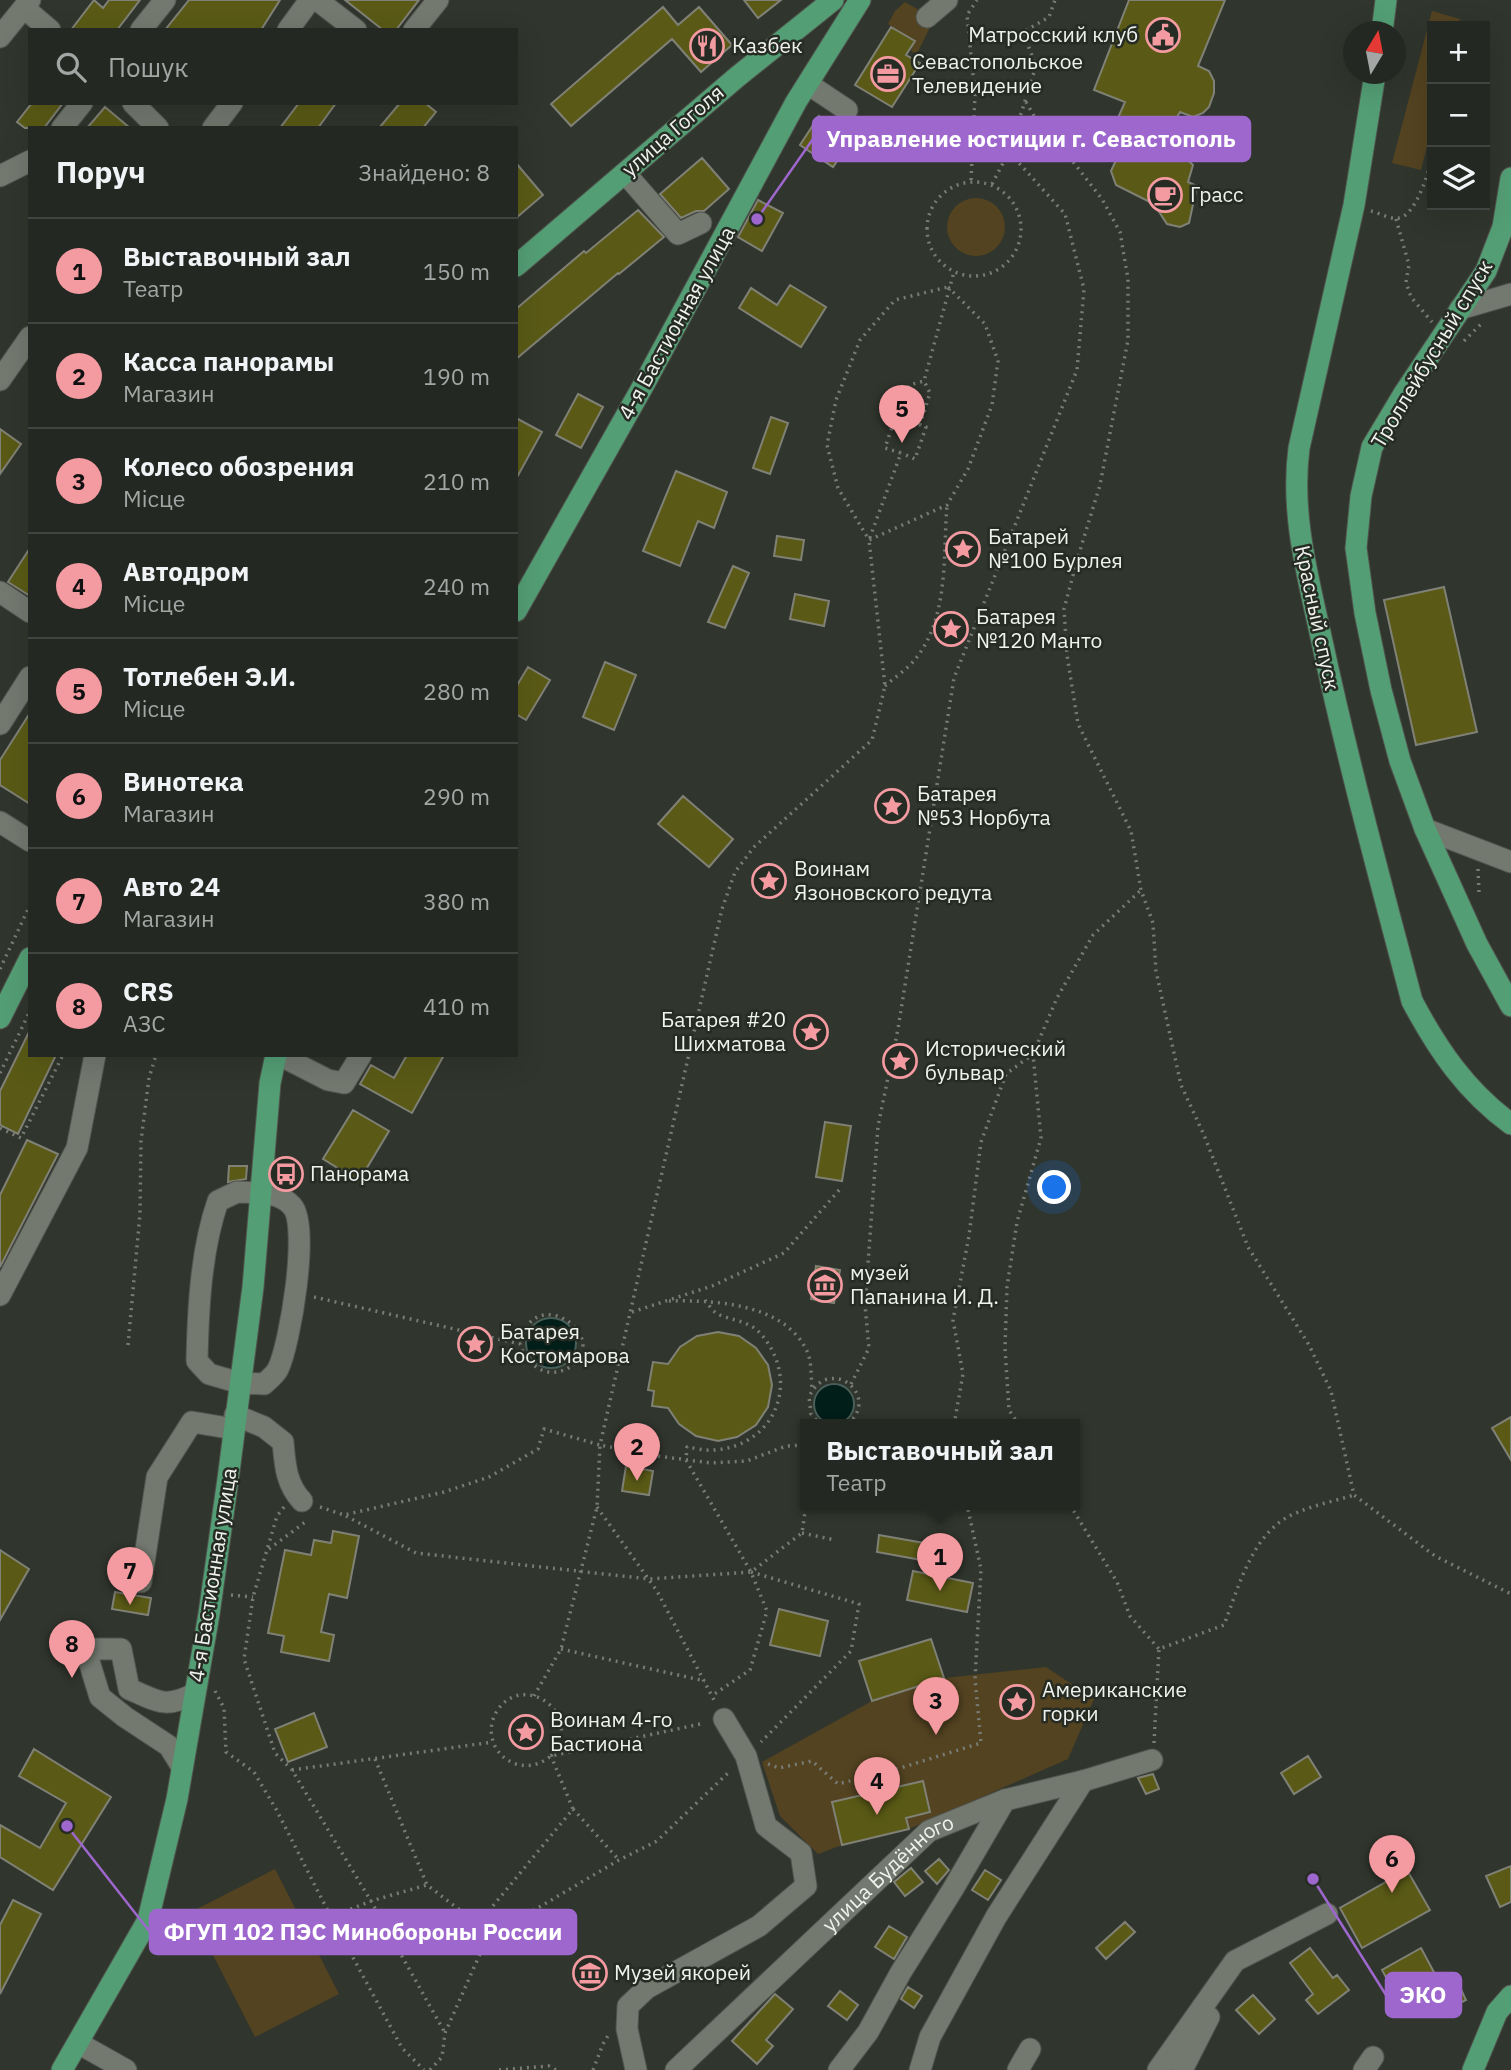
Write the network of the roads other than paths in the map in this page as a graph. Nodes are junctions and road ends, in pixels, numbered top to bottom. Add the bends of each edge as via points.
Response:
1 (164, 0) edge
2 (310, 0) edge
3 (317, 0) edge
4 (438, 0) edge
5 (833, 0) edge
6 (860, 0) edge
7 (947, 0) edge
8 (1386, 0) edge
9 (27, 4) edge
10 (927, 18) dead end
11 (1383, 21) edge
12 (48, 28) edge
13 (143, 28) edge
14 (289, 28) edge
15 (353, 28) edge
16 (416, 28) edge
17 (0, 37) edge
18 (1373, 84) edge
19 (808, 85) junction
20 (80, 105) edge
21 (134, 105) edge
22 (230, 105) edge
23 (847, 110) dead end
24 (64, 126) edge
25 (156, 126) edge
26 (215, 126) edge
27 (28, 162) edge
28 (625, 173) junction
29 (0, 176) edge
30 (1511, 178) edge
31 (701, 223) dead end
32 (518, 264) edge
33 (1510, 300) edge
34 (1460, 309) junction
35 (28, 340) edge
36 (0, 380) edge
37 (0, 592) edge
38 (518, 607) edge
39 (28, 611) edge
40 (28, 680) edge
41 (0, 724) edge
42 (0, 822) edge
43 (1425, 829) junction
44 (28, 840) edge
45 (1511, 862) edge
46 (28, 962) edge
47 (1511, 1006) edge
48 (0, 1018) edge
49 (95, 1057) edge
50 (276, 1057) edge
51 (281, 1057) edge
52 (360, 1057) edge
53 (1511, 1124) edge
54 (260, 1193) junction
55 (0, 1295) edge
56 (240, 1383) junction
57 (234, 1422) junction
58 (302, 1501) road end
59 (136, 1582) dead end
60 (205, 1692) junction
61 (724, 1719) road end
62 (1152, 1760) road end
63 (182, 1767) junction
64 (1083, 1781) junction
65 (1005, 1800) junction
66 (1327, 1914) dead end
67 (1235, 1961) junction
68 (1511, 1996) edge
69 (78, 2043) junction
70 (1030, 2049) dead end
71 (62, 2070) edge
72 (126, 2070) edge
73 (636, 2070) edge
74 (676, 2070) edge
75 (839, 2070) edge
76 (920, 2070) edge
77 (1018, 2070) edge
78 (1158, 2070) edge
79 (1182, 2070) edge
80 (1473, 2070) edge

1 - 13 street
2 - 14 street
3 - 15 street
4 - 16 street
5 - 28 main road, улица Гоголя
6 - 19 main road, 4-я Бастионная улица
7 - 10 street
8 - 11 main road
9 - 12 street
9 - 17 street
18 - 53 main road, Красный спуск via 1354,205 1299,448 1295,475 1298,531 1344,743 1412,1001 1455,1072
19 - 23 street
19 - 38 main road, 4-я Бастионная улица
20 - 24 street
21 - 25 street
22 - 26 street
27 - 29 street
28 - 31 street via 678,234
28 - 32 main road, улица Гоголя
30 - 34 main road, Троллейбусный спуск via 1503,227 1486,271
33 - 34 street
34 - 43 main road, Троллейбусный спуск via 1372,447 1356,548 1381,690
35 - 36 street
37 - 39 street
40 - 41 street
42 - 44 street
43 - 45 street
43 - 47 main road, Троллейбусный спуск
46 - 48 main road
49 - 55 street via 77,1148
50 - 54 main road, 4-я Бастионная улица
51 - 52 street via 344,1083
54 - 56 main road, 4-я Бастионная улица
54 - 56 street via 292,1206 299,1219 300,1253 278,1370 264,1384
54 - 56 street via 237,1192 218,1201 210,1223 200,1304 197,1361 209,1374
56 - 57 main road, 4-я Бастионная улица
57 - 58 street via 264,1427 283,1442 292,1490
57 - 59 street via 192,1422 157,1477 141,1582
57 - 60 main road, 4-я Бастионная улица via 209,1614
60 - 63 main road, 4-я Бастионная улица
60 - 63 street via 177,1703 163,1703 129,1689 121,1649 94,1649 88,1658 100,1696 169,1746
61 - 73 street via 746,1756 766,1826 801,1853 806,1886 759,1926 647,1988 628,2006 627,2029
62 - 64 street, улица Будённого
63 - 69 main road, 4-я Бастионная улица via 148,1920
64 - 65 street, улица Будённого
64 - 76 street via 996,1917 930,2037
65 - 74 street, улица Будённого via 929,1832
65 - 75 street via 868,2032
66 - 67 street
67 - 78 street
67 - 79 street
68 - 80 main road via 1497,2012
69 - 71 main road, 4-я Бастионная улица
69 - 72 street
70 - 77 street

